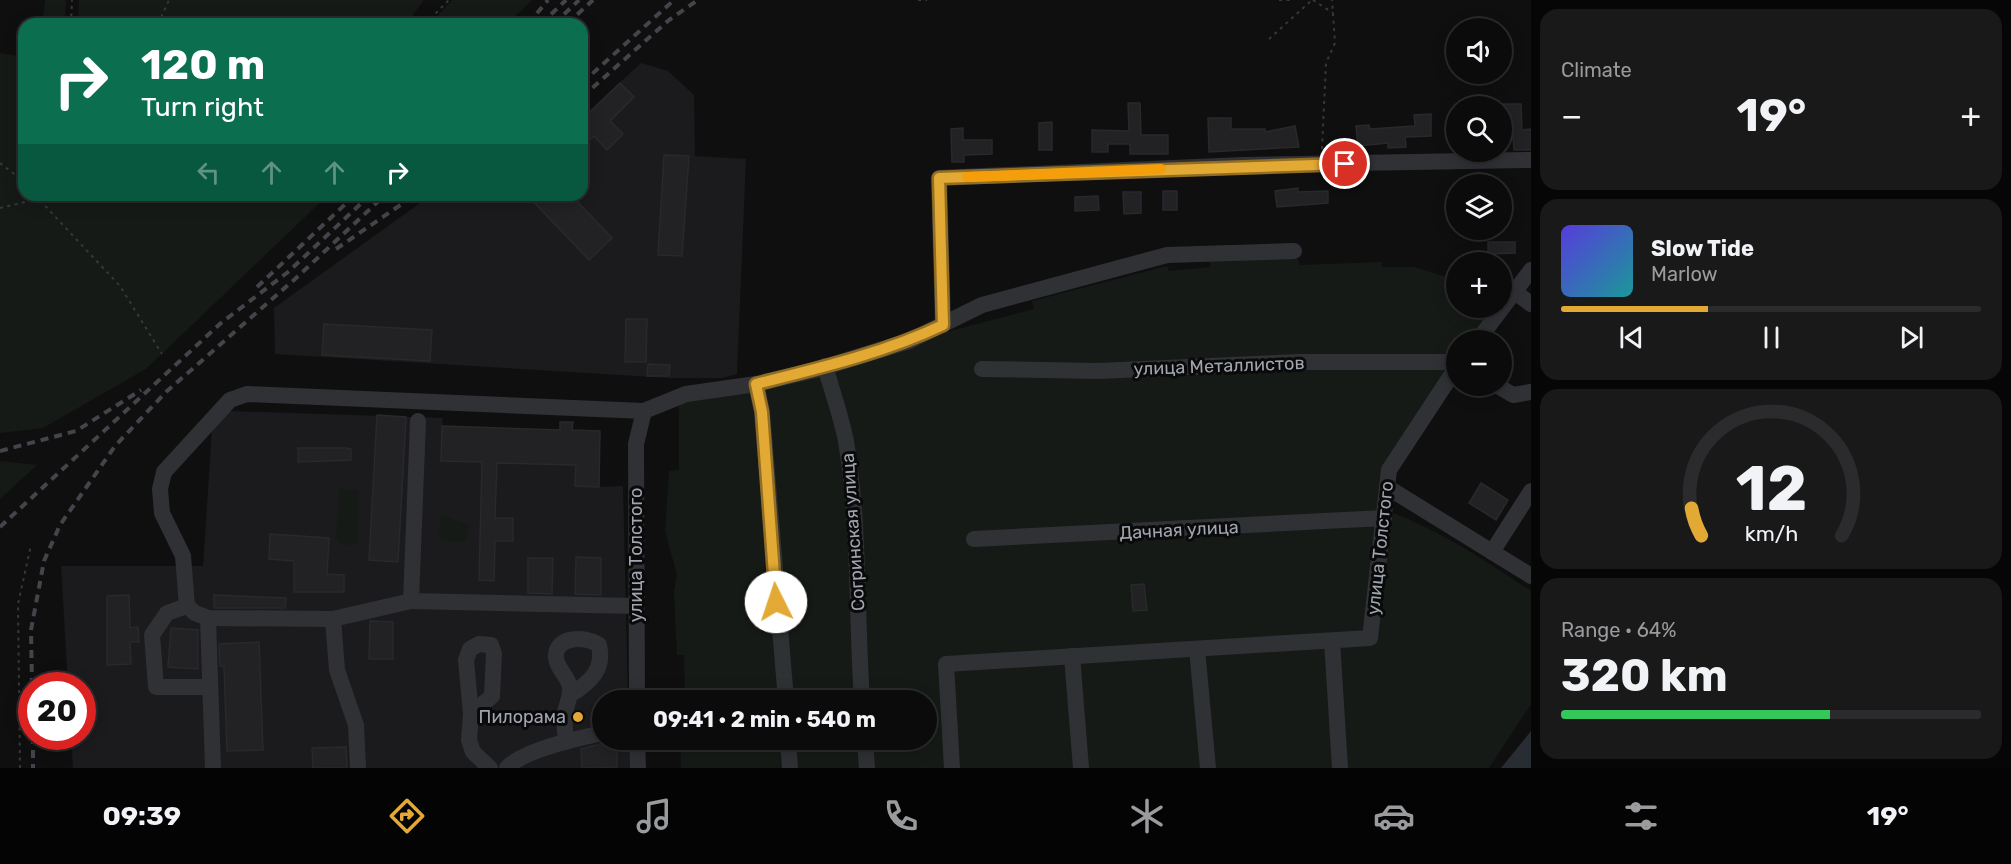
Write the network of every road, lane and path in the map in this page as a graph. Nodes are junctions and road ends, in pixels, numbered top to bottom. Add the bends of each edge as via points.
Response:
1 (72, 0) edge
2 (169, 0) edge
3 (449, 0) edge
4 (918, 0) edge
5 (927, 0) edge
6 (1279, 0) edge
7 (1290, 0) edge
8 (1313, 0) edge
9 (1332, 0) edge
10 (1334, 14) junction
11 (71, 18) edge
12 (161, 18) edge
13 (430, 18) edge
14 (1269, 39) dead end
15 (1531, 160) edge
16 (0, 164) edge
17 (1322, 164) junction
18 (18, 177) edge
19 (30, 201) edge
20 (41, 201) edge
21 (0, 208) edge
22 (1293, 251) dead end
23 (1531, 270) edge
24 (1515, 292) junction
25 (1531, 304) edge
26 (943, 325) junction
27 (1486, 330) edge
28 (162, 354) dead end
29 (1446, 362) edge
30 (825, 366) junction
31 (982, 369) dead end
32 (1446, 383) edge
33 (756, 384) junction
34 (1531, 392) edge
35 (1512, 394) edge
36 (644, 411) junction
37 (418, 421) dead end
38 (1387, 487) junction
39 (1531, 491) edge
40 (1384, 518) junction
41 (974, 539) dead end
42 (31, 545) dead end
43 (1492, 552) junction
44 (1531, 576) edge
45 (411, 601) junction
46 (187, 606) junction
47 (636, 606) junction
48 (208, 618) junction
49 (333, 619) junction
50 (1332, 641) junction
51 (1197, 649) junction
52 (1072, 656) junction
53 (209, 687) junction
54 (637, 690) edge
55 (785, 690) edge
56 (862, 690) edge
57 (570, 695) dead end
58 (471, 714) dead end
59 (592, 736) edge
60 (567, 742) junction
61 (637, 750) edge
62 (789, 750) edge
63 (866, 750) edge
64 (20, 768) edge
65 (213, 768) edge
66 (358, 768) edge
67 (490, 768) edge
68 (507, 768) edge
69 (638, 768) edge
70 (790, 768) edge
71 (867, 768) edge
72 (952, 768) edge
73 (1081, 768) edge
74 (1208, 768) edge
75 (1340, 768) edge

1 - 11 path
2 - 12 path
3 - 13 path
4 - 5 path
6 - 7 path
8 - 10 path
8 - 14 path
9 - 10 path
10 - 17 path via 1335,43 1326,63
15 - 17 street
16 - 18 path
17 - 26 street via 939,178
19 - 21 path
20 - 28 path via 120,286
22 - 26 street via 1167,255 982,305
23 - 24 street
24 - 25 street
24 - 27 street
26 - 30 street via 909,341
29 - 31 street, улица Металлистов via 1300,362 1098,371
30 - 33 street
30 - 56 street, Согринская улица via 846,439 851,482
32 - 38 street, улица Толстого via 1389,470
33 - 36 street via 686,394
33 - 55 street via 762,412
34 - 35 street
36 - 46 street via 247,394 230,400 164,472 160,489 162,513 183,556
36 - 47 street, улица Толстого via 636,444
37 - 45 street
38 - 40 street, улица Толстого
38 - 43 street
39 - 43 street
40 - 41 street, Дачная улица
40 - 50 street, улица Толстого via 1370,638
42 - 64 path via 18,604
43 - 44 street
45 - 47 street
45 - 49 street
46 - 48 street
46 - 53 street via 167,613 152,635 156,687
47 - 54 street, улица Толстого
48 - 49 street
48 - 53 street
49 - 66 street via 337,670 356,725
50 - 51 street
50 - 75 street
51 - 52 street
51 - 74 street
52 - 72 street via 946,664
52 - 73 street
53 - 65 street
57 - 60 street via 565,714
58 - 67 street via 469,740 473,753
59 - 60 street
60 - 68 street via 512,762
61 - 69 street
62 - 70 street
63 - 71 street

